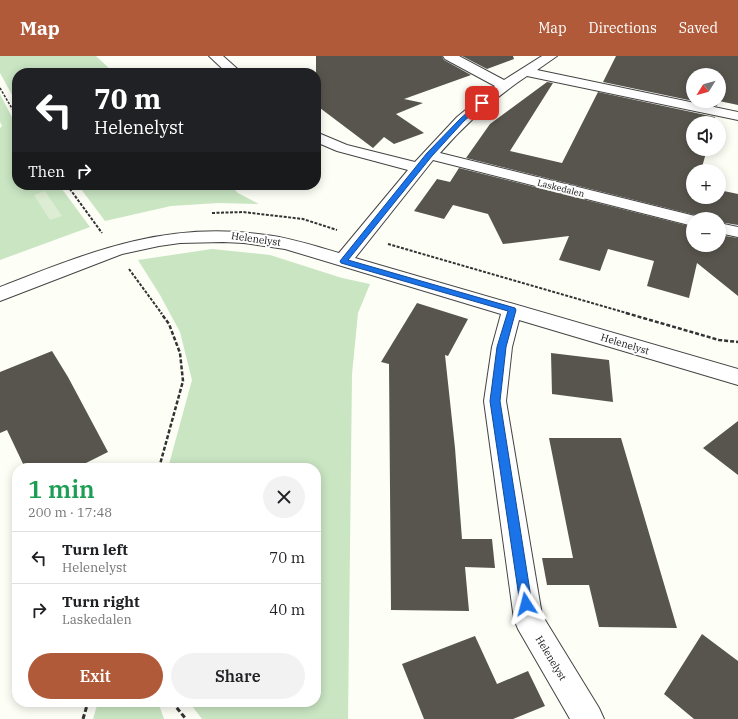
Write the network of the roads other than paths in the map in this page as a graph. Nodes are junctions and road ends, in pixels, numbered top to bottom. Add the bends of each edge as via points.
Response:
1 (215, 56) edge
2 (449, 56) edge
3 (551, 56) edge
4 (229, 68) edge
5 (525, 72) junction
6 (502, 85) junction
7 (738, 116) edge
8 (321, 138) edge
9 (430, 155) junction
10 (418, 168) junction
11 (686, 219) edge
12 (726, 229) edge
13 (738, 232) edge
14 (344, 261) junction
15 (0, 294) edge
16 (512, 310) junction
17 (738, 377) edge
18 (588, 719) edge

1 - 4 street
2 - 6 street
3 - 5 street
5 - 6 street
5 - 7 street
6 - 9 street via 462,120
8 - 10 street via 342,148
9 - 10 street
9 - 11 street, Laskedalen
10 - 14 street
12 - 13 street
14 - 15 street, Helenelyst via 258,238 226,235 163,239 115,250
14 - 16 street, Helenelyst
16 - 17 street, Helenelyst
16 - 18 street, Helenelyst via 502,347 495,401 528,619

